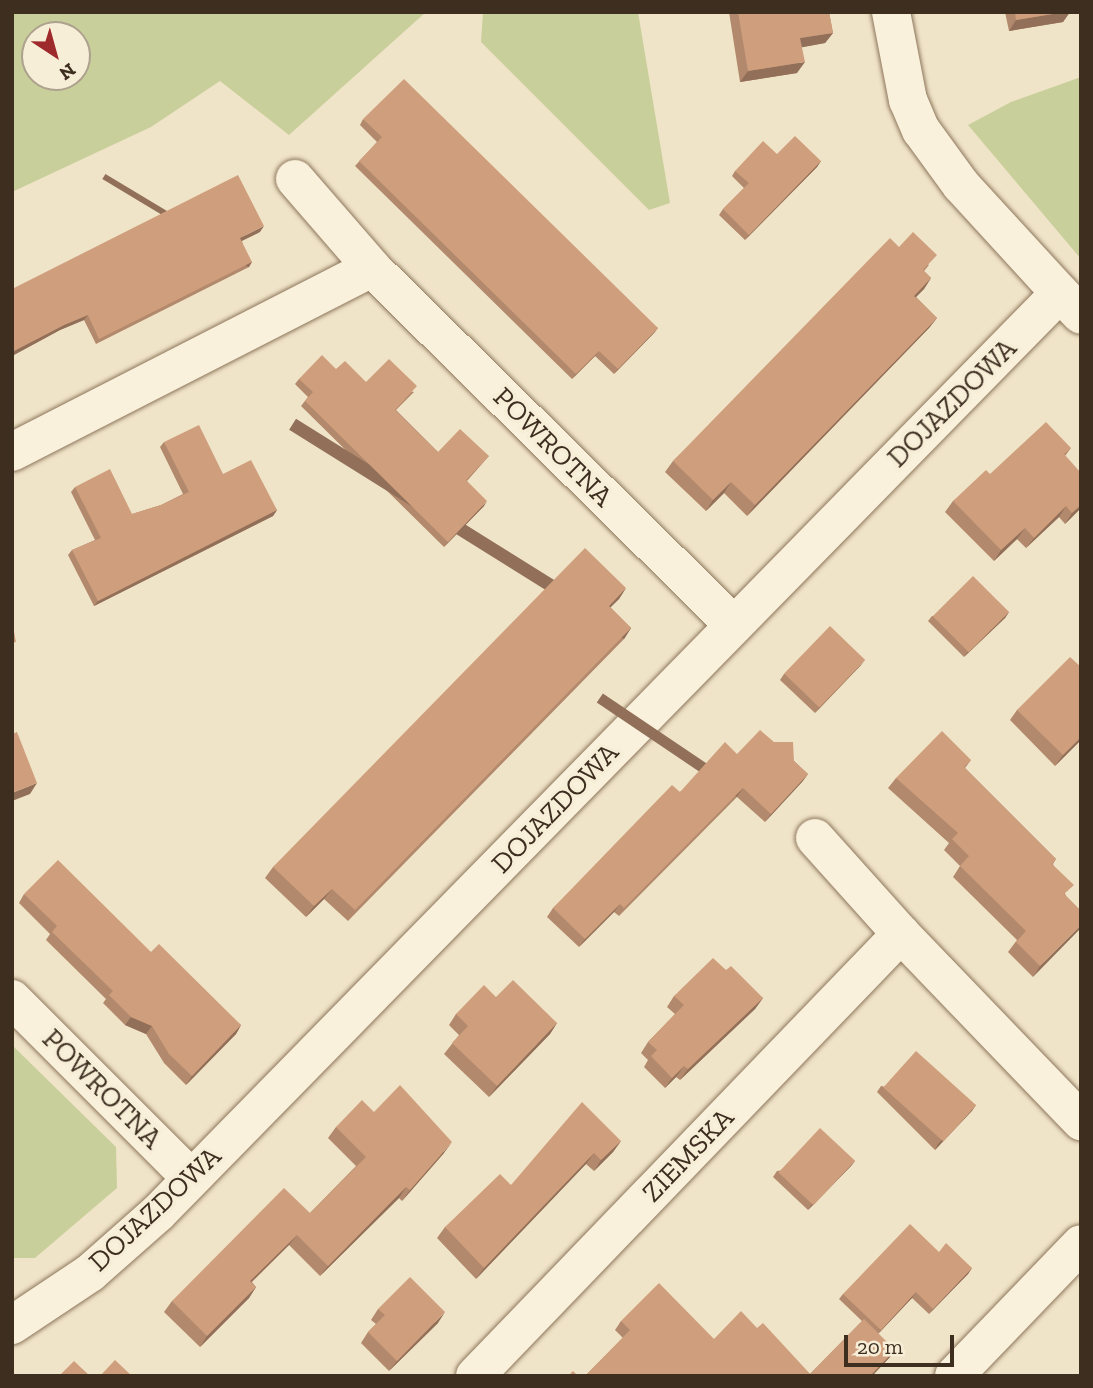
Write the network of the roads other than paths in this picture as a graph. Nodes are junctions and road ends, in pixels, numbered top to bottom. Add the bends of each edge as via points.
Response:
1 (891, 12) edge
2 (295, 179) dead end
3 (372, 268) junction
4 (1071, 304) edge
5 (12, 453) edge
6 (734, 625) junction
7 (815, 838) dead end
8 (901, 934) junction
9 (12, 999) edge
10 (1081, 1121) edge
11 (191, 1178) junction
12 (1081, 1244) edge
13 (12, 1325) edge
14 (475, 1376) edge
15 (954, 1376) edge

1 - 4 street via 908,100 921,130 961,185
2 - 3 street, POWROTNA
3 - 5 street
3 - 6 street, POWROTNA
4 - 6 street, DOJAZDOWA
6 - 11 street, DOJAZDOWA
7 - 8 street
8 - 10 street
8 - 14 street, ZIEMSKA
9 - 11 street, POWROTNA
11 - 13 street, DOJAZDOWA via 90,1272
12 - 15 street

